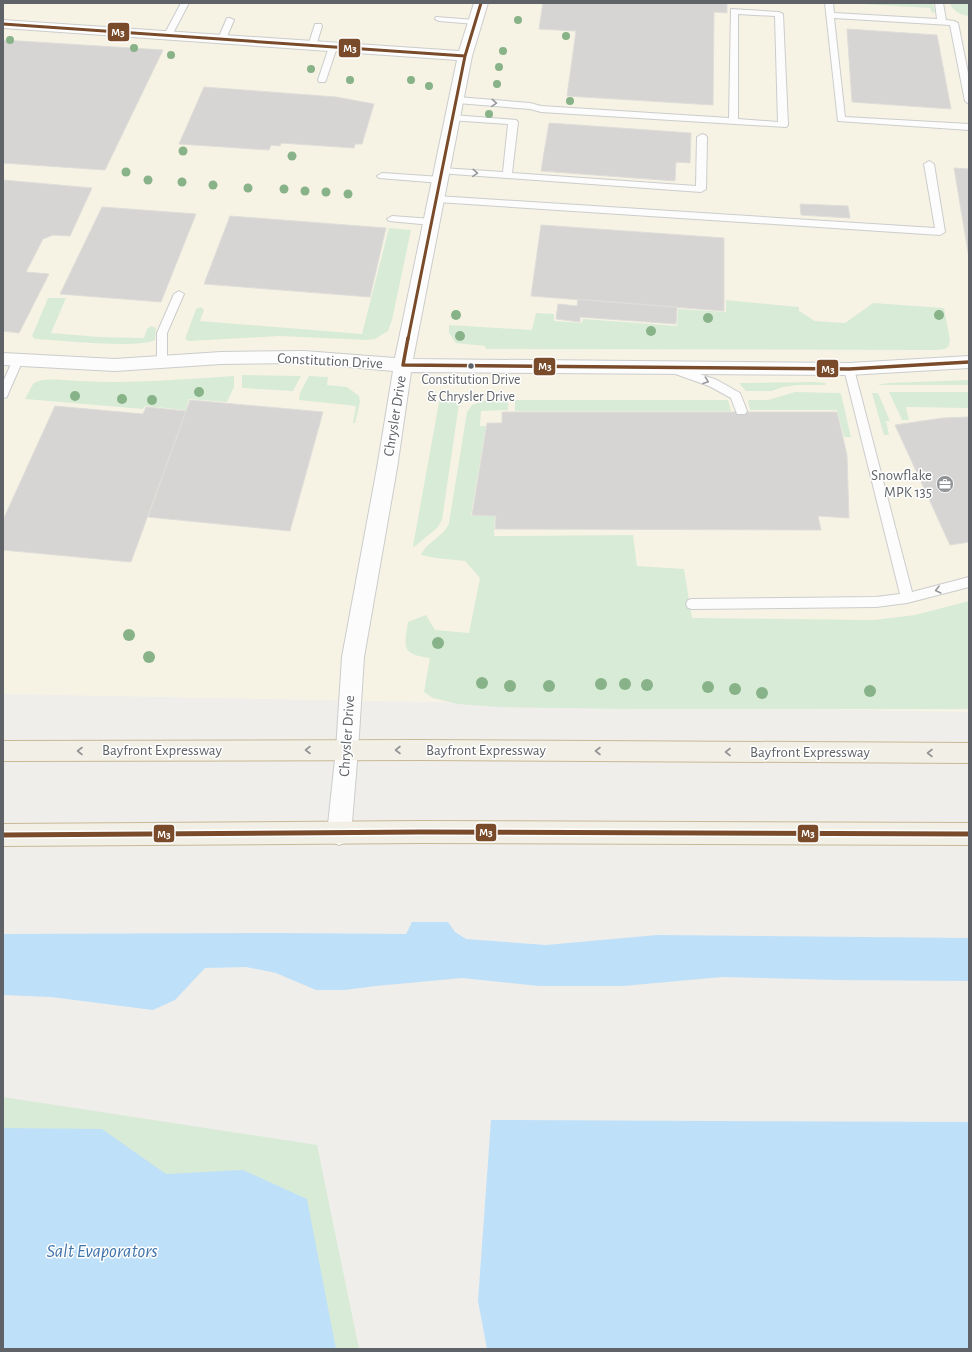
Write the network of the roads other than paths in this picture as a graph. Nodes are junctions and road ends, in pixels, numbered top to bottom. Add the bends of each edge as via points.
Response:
1 (185, 3) edge
2 (481, 3) edge
3 (764, 3) edge
4 (829, 3) edge
5 (939, 3) edge
6 (765, 13) junction
7 (830, 16) junction
8 (439, 19) dead end
9 (230, 20) dead end
10 (475, 22) junction
11 (942, 23) junction
12 (3, 24) edge
13 (318, 26) dead end
14 (168, 36) junction
15 (222, 39) junction
16 (312, 46) junction
17 (333, 47) junction
18 (465, 56) junction
19 (322, 80) dead end
20 (457, 100) junction
21 (969, 100) edge
22 (453, 118) junction
23 (733, 121) junction
24 (969, 127) edge
25 (702, 136) dead end
26 (928, 164) dead end
27 (382, 176) dead end
28 (441, 176) junction
29 (507, 176) junction
30 (437, 199) junction
31 (392, 219) dead end
32 (432, 222) junction
33 (178, 294) dead end
34 (11, 359) edge
35 (162, 362) junction
36 (969, 362) edge
37 (403, 365) junction
38 (669, 367) junction
39 (849, 369) junction
40 (3, 394) edge
41 (741, 410) dead end
42 (969, 582) edge
43 (907, 598) junction
44 (692, 604) dead end
45 (347, 750) junction
46 (3, 751) edge
47 (969, 753) edge
48 (339, 834) junction
49 (969, 834) edge
50 (3, 835) edge

1 - 14 lane
2 - 10 street, Chrysler Drive
3 - 6 lane
4 - 7 lane
5 - 11 lane
6 - 23 lane via 734,11
6 - 23 lane via 779,14 783,125
7 - 11 lane
7 - 24 lane via 841,119
8 - 10 lane
9 - 15 lane
10 - 18 street, Chrysler Drive
11 - 21 lane via 954,23
12 - 14 street
13 - 16 lane
14 - 15 street
15 - 16 street
16 - 17 street
17 - 18 street
17 - 19 lane
18 - 20 street, Chrysler Drive
20 - 22 street, Chrysler Drive
20 -> 23 lane via 541,109
22 - 28 street, Chrysler Drive
22 - 29 lane via 513,122
25 - 29 lane via 701,189
26 - 30 lane via 940,232
27 - 28 lane
28 -> 29 lane
28 - 30 street, Chrysler Drive
30 - 32 street, Chrysler Drive
31 - 32 lane
32 - 37 street, Chrysler Drive
33 - 35 lane via 162,334
34 - 35 street, Constitution Drive via 115,365
34 - 40 lane
35 - 37 street, Constitution Drive via 304,357
36 - 39 street, Constitution Drive
37 - 38 street, Constitution Drive
37 - 45 street, Chrysler Drive via 351,672
38 - 39 street, Constitution Drive
38 -> 41 lane via 713,383 736,396
39 - 43 lane
42 -> 43 lane
43 - 44 lane via 853,604
45 -> 46 highway, Bayfront Expressway
47 -> 45 highway, Bayfront Expressway
45 - 48 street, Chrysler Drive
48 - 49 highway
48 - 50 highway

